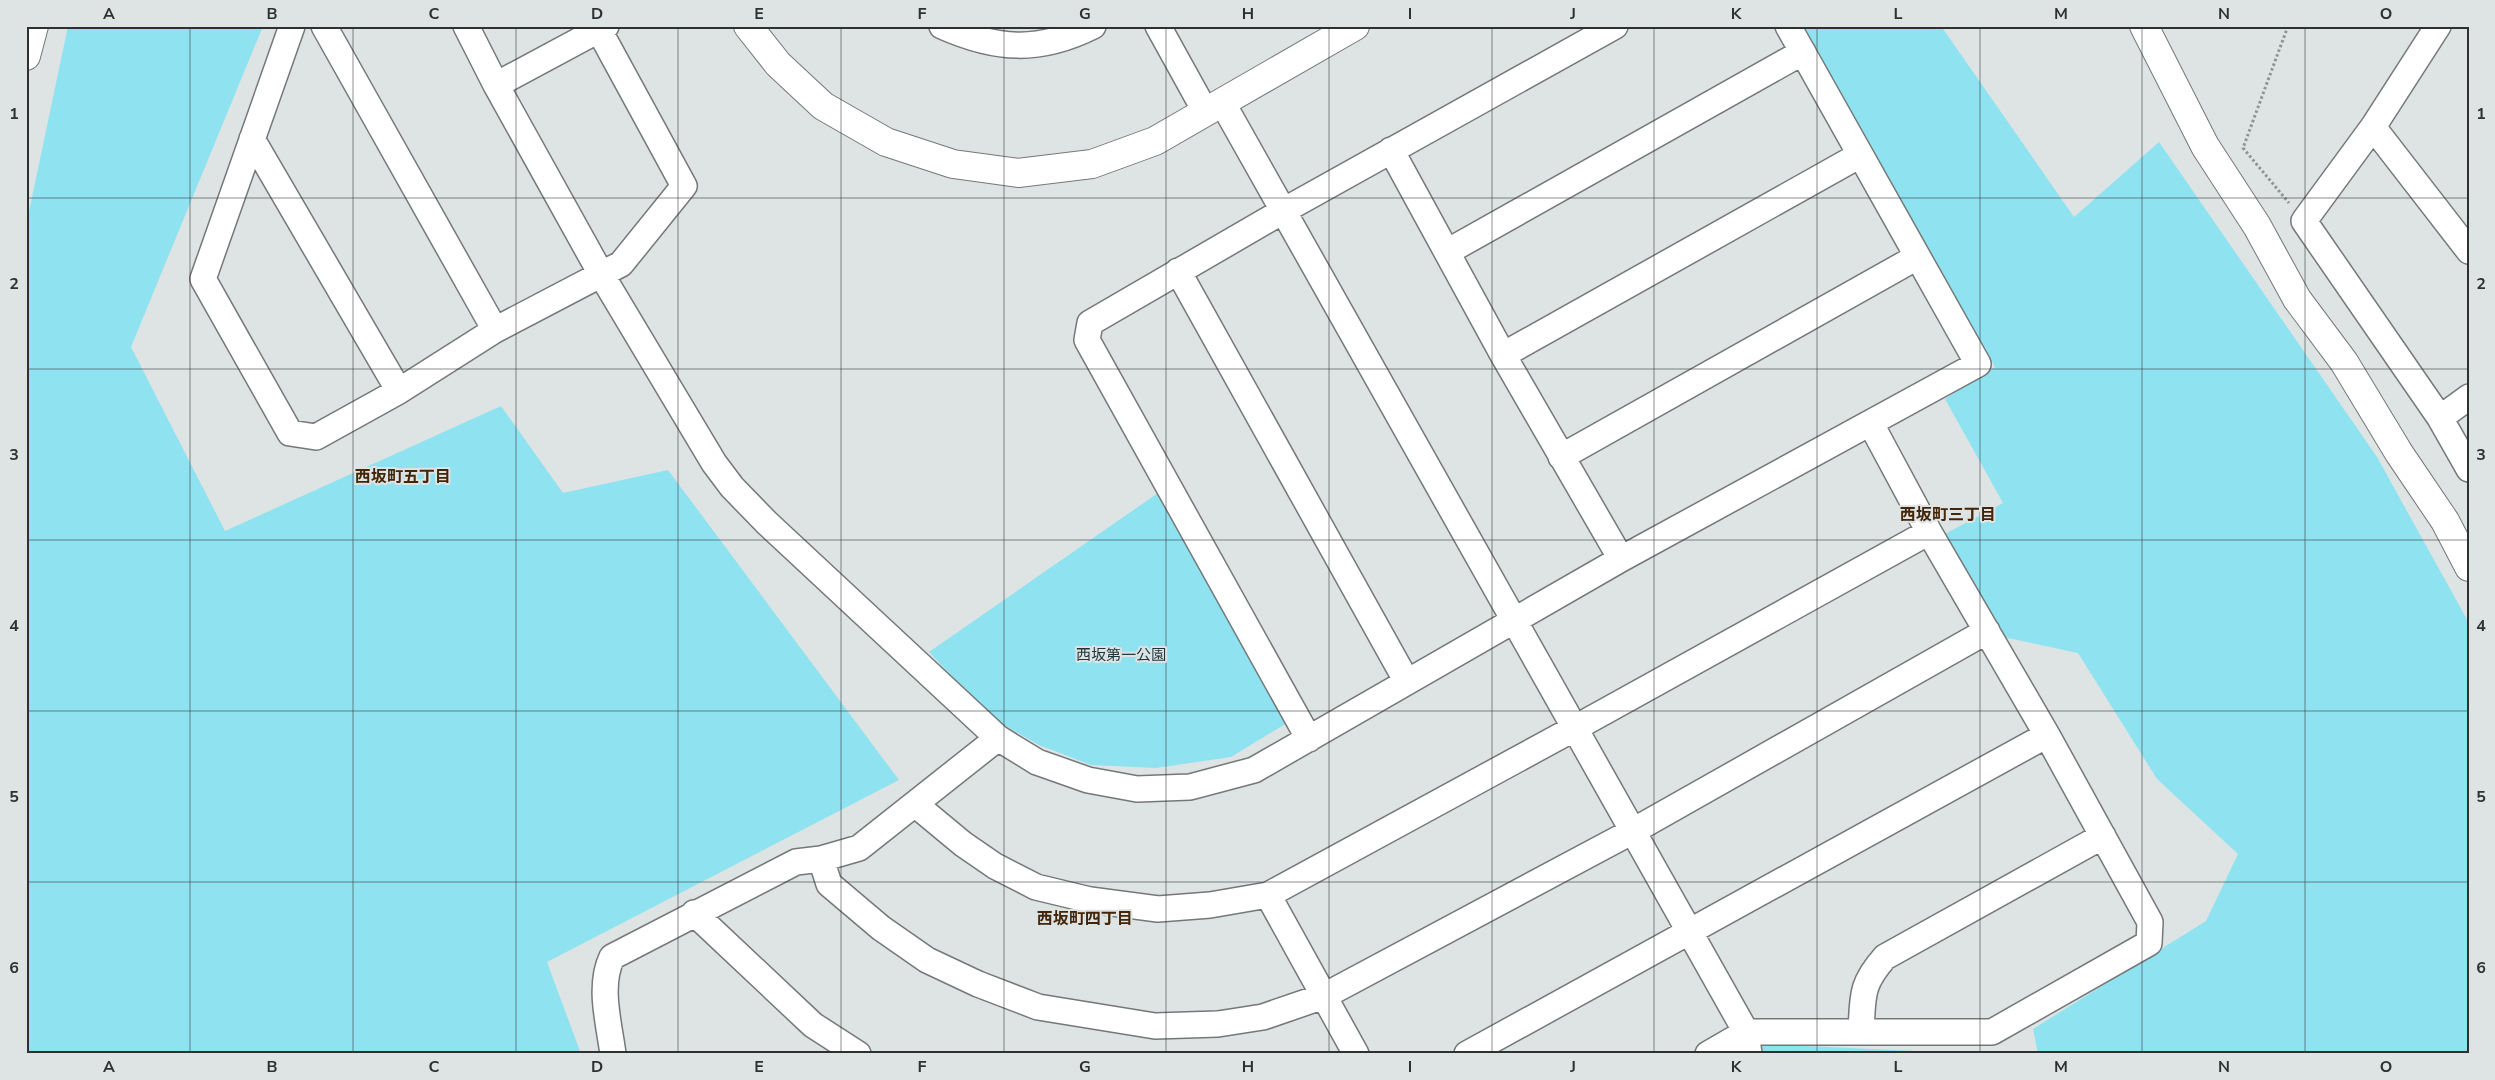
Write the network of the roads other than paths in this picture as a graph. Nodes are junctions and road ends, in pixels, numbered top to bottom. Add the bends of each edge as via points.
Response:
1 (34, 26) edge
2 (292, 26) edge
3 (324, 26) edge
4 (466, 26) edge
5 (748, 26) edge
6 (942, 26) edge
7 (1093, 26) edge
8 (1158, 26) edge
9 (1355, 26) edge
10 (1615, 26) edge
11 (1788, 26) edge
12 (2144, 26) edge
13 (2438, 26) edge
14 (603, 28) edge
15 (1803, 52) junction
16 (26, 56) edge
17 (496, 85) junction
18 (1213, 106) junction
19 (2373, 127) junction
20 (252, 140) junction
21 (1391, 150) junction
22 (1860, 155) junction
23 (1283, 211) junction
24 (2465, 236) edge
25 (1448, 252) junction
26 (1918, 257) junction
27 (1178, 271) junction
28 (601, 274) junction
29 (495, 330) junction
30 (1503, 354) junction
31 (399, 391) junction
32 (2469, 397) edge
33 (2440, 418) junction
34 (1871, 424) junction
35 (1561, 457) junction
36 (2469, 469) edge
37 (1929, 532) junction
38 (1620, 560) junction
39 (2469, 567) edge
40 (1514, 621) junction
41 (1987, 631) junction
42 (1407, 682) junction
43 (1575, 728) junction
44 (2047, 735) junction
45 (998, 738) junction
46 (1309, 739) junction
47 (916, 805) junction
48 (1633, 831) junction
49 (2103, 836) junction
50 (821, 859) junction
51 (1268, 895) junction
52 (694, 913) junction
53 (1690, 932) junction
54 (1324, 996) junction
55 (1862, 1032) junction
56 (1748, 1043) edge
57 (613, 1054) edge
58 (858, 1054) edge
59 (1356, 1054) edge
60 (1467, 1054) edge
61 (1708, 1054) edge

1 - 16 street
2 - 20 street
3 - 29 street
4 - 17 street
5 - 18 street via 778,64 823,106 886,142 954,164 1018,173 1092,164 1155,141
6 - 7 street via 993,44 1037,46
8 - 18 street
9 - 18 street
10 - 21 street
11 - 15 street
12 - 39 street via 2206,146 2257,226 2297,298 2344,362 2445,521
13 - 19 street
14 - 17 street
14 - 28 street via 684,186 621,264
15 - 22 street
15 - 25 street
17 - 28 street
18 - 23 street
19 - 24 street
19 - 33 street via 2304,221
20 - 31 street
20 - 31 street via 203,279 290,433 316,437
21 - 23 street
21 - 25 street
22 - 26 street
22 - 30 street
23 - 27 street
23 - 40 street
25 - 30 street
26 - 34 street via 1978,364
26 - 35 street
27 - 42 street
27 - 46 street via 1090,323 1087,340
28 - 29 street
28 - 45 street via 693,431 732,487
29 - 31 street
30 - 35 street
32 - 33 street
33 - 36 street
34 - 37 street
34 - 38 street
35 - 38 street
37 - 41 street
37 - 43 street
38 - 40 street
40 - 42 street
40 - 43 street
41 - 44 street
41 - 48 street
42 - 46 street
43 - 48 street
43 - 51 street
44 - 49 street
44 - 53 street
45 - 46 street via 1037,762 1088,780 1137,789 1190,786 1254,770
45 - 47 street
47 - 50 street via 859,848
47 - 51 street via 962,844 1036,887 1090,900 1158,909 1210,905
48 - 53 street
48 - 54 street
49 - 55 street via 1885,957 1871,973 1864,990
49 - 55 street via 2150,922 2149,943 1992,1032
50 - 52 street via 796,862
50 - 54 street via 828,884 889,934 927,960 1038,1007 1155,1026 1218,1024 1262,1016
51 - 54 street
52 - 57 street via 612,957 606,969 606,1003
52 - 58 street via 813,1025
53 - 56 street
53 - 60 street
54 - 59 street
55 - 56 street
56 - 61 street

